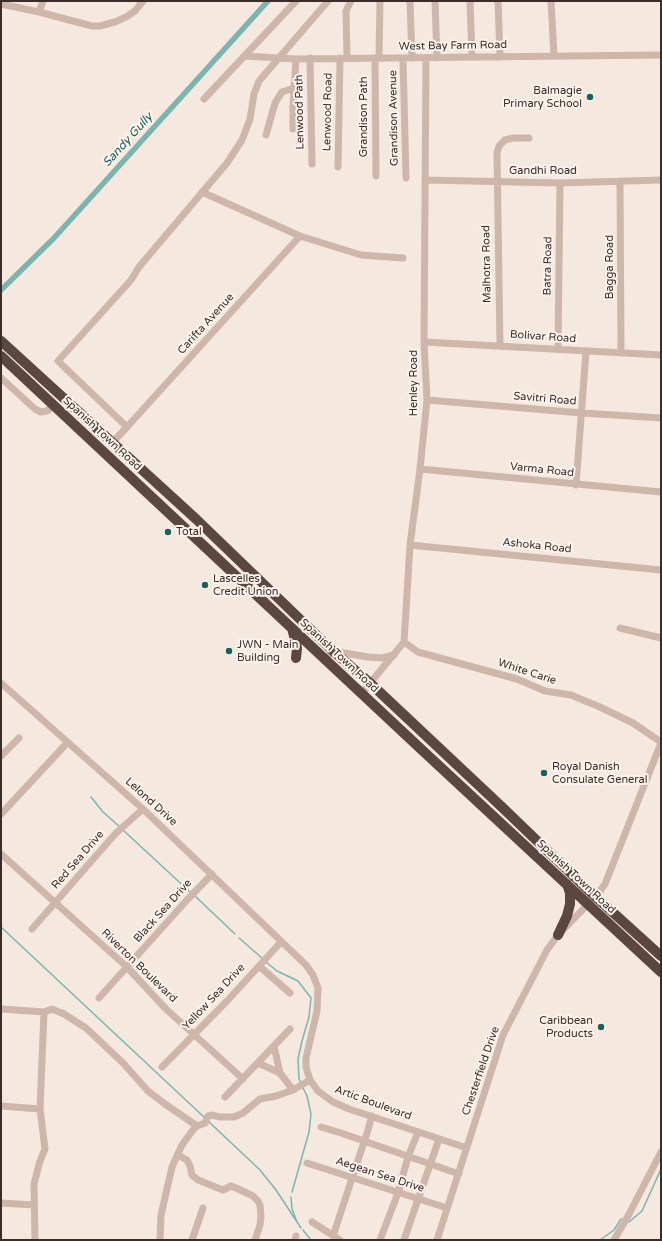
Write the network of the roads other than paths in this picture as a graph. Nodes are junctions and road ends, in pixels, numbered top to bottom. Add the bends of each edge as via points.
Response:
1 (43, 1) edge
2 (143, 1) edge
3 (296, 1) edge
4 (328, 1) edge
5 (351, 1) edge
6 (380, 1) edge
7 (410, 1) edge
8 (435, 1) edge
9 (470, 1) edge
10 (498, 1) edge
11 (551, 1) edge
12 (1, 4) edge
13 (39, 12) junction
14 (661, 55) edge
15 (245, 56) junction
16 (500, 56) junction
17 (554, 56) junction
18 (472, 57) junction
19 (280, 58) junction
20 (296, 58) junction
21 (310, 58) junction
22 (343, 58) junction
23 (377, 58) junction
24 (404, 58) junction
25 (412, 58) junction
26 (426, 58) junction
27 (437, 58) junction
28 (294, 88) junction
29 (204, 99) dead end
30 (293, 129) dead end
31 (266, 135) dead end
32 (529, 138) dead end
33 (312, 164) dead end
34 (338, 167) dead end
35 (376, 176) dead end
36 (406, 178) dead end
37 (426, 180) junction
38 (661, 180) edge
39 (620, 181) junction
40 (497, 182) junction
41 (560, 183) junction
42 (202, 192) junction
43 (300, 236) junction
44 (403, 258) dead end
45 (1, 341) edge
46 (424, 342) junction
47 (500, 345) junction
48 (558, 349) junction
49 (586, 351) junction
50 (621, 353) junction
51 (661, 355) edge
52 (2, 357) edge
53 (1, 378) edge
54 (427, 400) junction
55 (54, 405) junction
56 (582, 413) junction
57 (661, 418) edge
58 (127, 427) junction
59 (112, 444) junction
60 (420, 469) junction
61 (576, 484) junction
62 (661, 492) edge
63 (196, 519) junction
64 (187, 530) junction
65 (410, 545) junction
66 (661, 570) edge
67 (291, 628) junction
68 (620, 628) dead end
69 (661, 638) edge
70 (404, 642) junction
71 (332, 651) junction
72 (394, 655) junction
73 (296, 658) dead end
74 (325, 659) junction
75 (1, 683) edge
76 (370, 683) junction
77 (362, 693) junction
78 (19, 738) dead end
79 (661, 742) edge
80 (67, 743) junction
81 (435, 745) junction
82 (1, 756) edge
83 (143, 809) junction
84 (487, 811) junction
85 (1, 814) edge
86 (1, 854) edge
87 (212, 874) junction
88 (567, 884) junction
89 (592, 900) junction
90 (55, 903) junction
91 (32, 929) dead end
92 (558, 935) junction
93 (281, 942) junction
94 (661, 956) edge
95 (259, 966) junction
96 (127, 967) junction
97 (661, 972) edge
98 (290, 993) dead end
99 (99, 998) dead end
100 (1, 1009) edge
101 (44, 1012) junction
102 (290, 1029) dead end
103 (194, 1034) junction
104 (274, 1046) junction
105 (258, 1063) junction
106 (162, 1067) dead end
107 (280, 1073) junction
108 (243, 1079) junction
109 (308, 1081) junction
110 (296, 1088) junction
111 (226, 1097) dead end
112 (1, 1106) edge
113 (40, 1108) junction
114 (372, 1116) junction
115 (198, 1126) junction
116 (321, 1127) dead end
117 (418, 1132) junction
118 (439, 1139) junction
119 (364, 1142) junction
120 (467, 1148) junction
121 (661, 1152) edge
122 (178, 1155) junction
123 (408, 1157) junction
124 (307, 1163) dead end
125 (430, 1164) junction
126 (459, 1174) junction
127 (353, 1178) junction
128 (398, 1193) junction
129 (418, 1199) junction
130 (1, 1203) edge
131 (34, 1205) junction
132 (203, 1208) dead end
133 (447, 1208) junction
134 (312, 1222) dead end
135 (333, 1236) junction
136 (35, 1240) edge
137 (160, 1240) edge
138 (192, 1240) edge
139 (255, 1240) edge
140 (340, 1240) edge
141 (380, 1240) edge
142 (404, 1240) edge
143 (437, 1240) edge
144 (614, 1240) edge

1 - 13 street
2 - 13 street via 126,17 100,26
3 - 15 street
4 - 19 street
5 - 22 street, Lenwood Road via 346,11
6 - 23 street, Grandison Path
7 - 25 street
8 - 27 street
9 - 18 street
10 - 16 street
11 - 17 street
12 - 13 street
14 - 17 street, West Bay Farm Road
15 - 19 street, West Bay Farm Road
15 - 29 street
16 - 17 street, West Bay Farm Road
16 - 18 street, West Bay Farm Road
18 - 27 street, West Bay Farm Road
19 - 20 street, West Bay Farm Road
19 - 42 street via 259,81 242,140 227,163
20 - 21 street, West Bay Farm Road
20 - 28 street
21 - 22 street, West Bay Farm Road
21 - 33 street, Lenwood Path
22 - 23 street, West Bay Farm Road
22 - 34 street, Lenwood Road
23 - 24 street, West Bay Farm Road
23 - 35 street, Grandison Path
24 - 25 street, West Bay Farm Road
24 - 36 street, Grandison Avenue
25 - 26 street, West Bay Farm Road
26 - 27 street, West Bay Farm Road
26 - 37 street, Henley Road
28 - 30 street
28 - 31 street via 282,92 275,103
32 - 40 street, Malhotra Road via 505,140 499,146
37 - 40 street, Gandhi Road
37 - 46 street, Henley Road
38 - 39 street, Gandhi Road
39 - 41 street, Gandhi Road
39 - 50 street, Bagga Road
40 - 41 street, Gandhi Road
40 - 47 street, Malhotra Road
41 - 48 street, Batra Road
42 - 43 street
42 - 58 street via 131,280 58,361
43 - 44 street via 361,255
43 - 58 street, Carifta Avenue
45 - 59 highway, Spanish Town Road
46 - 47 street, Bolivar Road
46 - 54 street, Henley Road
47 - 48 street, Bolivar Road
48 - 49 street, Bolivar Road
49 - 50 street, Bolivar Road
49 - 56 street
50 - 51 street, Bolivar Road
52 - 55 highway, Spanish Town Road
53 - 55 street via 41,412
54 - 56 street, Savitri Road
54 - 60 street, Henley Road
55 - 64 highway, Spanish Town Road
56 - 57 street, Savitri Road
56 - 61 street
58 - 59 street, Carifta Avenue
59 - 63 highway, Spanish Town Road
60 - 61 street, Varma Road
60 - 65 street, Henley Road
61 - 62 street, Varma Road
63 - 64 highway
63 - 71 highway, Spanish Town Road
64 - 67 highway, Spanish Town Road
65 - 66 street, Ashoka Road
65 - 70 street, Henley Road
67 - 73 highway via 297,648
67 - 74 highway, Spanish Town Road
68 - 69 street
70 - 72 street
70 - 79 street, White Carie via 418,652 517,679 545,691 571,695 633,723
71 - 72 street via 382,658
71 - 74 street
71 - 76 highway, Spanish Town Road
72 - 76 street
74 - 77 highway, Spanish Town Road
75 - 80 street, Lelond Drive
76 - 77 street
76 - 81 highway, Spanish Town Road
77 - 84 highway, Spanish Town Road
78 - 82 street
79 - 89 street, Chesterfield Drive via 605,884
80 - 83 street, Lelond Drive
80 - 85 street
81 - 84 highway via 434,750
81 - 89 highway, Spanish Town Road
83 - 87 street, Lelond Drive
83 - 90 street, Red Sea Drive via 116,833
84 - 88 highway, Spanish Town Road
86 - 90 street, Riverton Boulevard
87 - 93 street, Lelond Drive
87 - 96 street, Black Sea Drive
88 - 89 highway, Spanish Town Road
88 - 92 highway via 570,904
89 - 92 street, Chesterfield Drive
89 - 94 highway, Spanish Town Road
89 - 97 highway, Spanish Town Road
90 - 91 street, Red Sea Drive
90 - 96 street, Riverton Boulevard
92 - 120 street, Chesterfield Drive via 547,950 501,1041
93 - 95 street, Yellow Sea Drive
93 - 109 street via 306,965 318,988 317,1011 306,1058
95 - 98 street
95 - 103 street, Yellow Sea Drive
96 - 99 street, Black Sea Drive
96 - 103 street, Riverton Boulevard via 166,1009
100 - 101 street
101 - 113 street
101 - 115 street via 52,1009 86,1028 148,1091
102 - 104 street
103 - 106 street, Yellow Sea Drive
103 - 108 street, Riverton Boulevard
104 - 105 street
104 - 107 street
105 - 107 street
105 - 108 street
107 - 110 street
108 - 111 street
109 - 110 street
109 - 114 street, Artic Boulevard via 333,1102
110 - 115 street via 260,1099 234,1117 211,1114
112 - 113 street
113 - 131 street via 45,1149 34,1184
114 - 117 street, Artic Boulevard
114 - 119 street
115 - 122 street via 182,1145
116 - 119 street
117 - 118 street, Artic Boulevard
117 - 123 street
118 - 120 street, Artic Boulevard
118 - 125 street
119 - 123 street
119 - 127 street
120 - 126 street, Chesterfield Drive
121 - 144 street
122 - 137 street via 172,1167 161,1215
122 - 139 street via 187,1160 192,1175 198,1180 223,1190 231,1186 258,1201 260,1225
123 - 125 street
123 - 128 street
124 - 127 street, Aegean Sea Drive
125 - 126 street
125 - 129 street
126 - 133 street, Chesterfield Drive
127 - 128 street, Aegean Sea Drive
127 - 135 street
128 - 129 street, Aegean Sea Drive
128 - 141 street
129 - 133 street, Aegean Sea Drive
129 - 142 street
130 - 131 street
131 - 136 street
132 - 138 street
133 - 143 street, Chesterfield Drive
134 - 135 street
135 - 140 street

